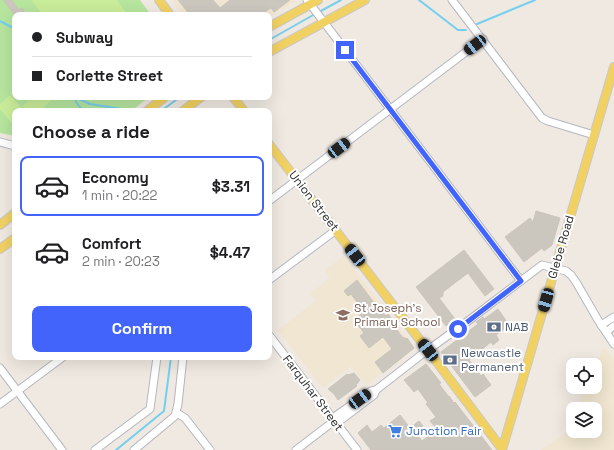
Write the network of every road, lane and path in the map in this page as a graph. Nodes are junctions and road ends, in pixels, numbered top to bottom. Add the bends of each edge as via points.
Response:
1 (159, 0) edge
2 (318, 0) edge
3 (365, 0) edge
4 (452, 0) edge
5 (308, 2) edge
6 (168, 12) edge
7 (324, 23) junction
8 (272, 25) edge
9 (482, 39) junction
10 (272, 50) edge
11 (614, 67) edge
12 (161, 100) edge
13 (197, 100) edge
14 (235, 100) edge
15 (151, 108) edge
16 (187, 108) edge
17 (242, 108) edge
18 (391, 109) junction
19 (594, 135) junction
20 (0, 142) edge
21 (12, 145) edge
22 (272, 148) edge
23 (297, 180) junction
24 (272, 199) edge
25 (12, 215) edge
26 (0, 225) edge
27 (336, 230) junction
28 (12, 240) edge
29 (0, 249) edge
30 (555, 268) junction
31 (272, 278) edge
32 (521, 281) junction
33 (614, 317) edge
34 (601, 324) junction
35 (614, 326) edge
36 (606, 332) junction
37 (272, 339) edge
38 (614, 344) edge
39 (428, 350) junction
40 (59, 360) edge
41 (157, 360) edge
42 (183, 360) edge
43 (0, 368) edge
44 (18, 391) junction
45 (0, 404) edge
46 (177, 413) junction
47 (334, 421) junction
48 (62, 450) edge
49 (96, 450) edge
50 (134, 450) edge
51 (210, 450) edge
52 (296, 450) edge
53 (356, 450) edge
54 (503, 450) edge

1 - 6 main road
2 - 5 main road
3 - 7 main road
4 - 9 street
5 - 7 street
5 - 8 main road
7 - 10 main road
7 - 18 street
9 - 18 street
9 - 19 street via 542,118
11 - 19 main road, Glebe Road
12 - 15 main road
13 - 16 main road
14 - 17 main road
18 - 23 street
18 - 32 street
19 - 30 main road, Glebe Road
20 - 21 street
22 - 23 main road, Union Street
23 - 24 street
23 - 27 main road, Union Street
25 - 26 main road
27 - 31 street
27 - 39 main road, Union Street
28 - 29 main road
30 - 32 street via 542,265
30 - 34 street via 571,275
30 - 54 main road, Glebe Road
32 - 39 street
33 - 34 street
34 - 36 street
35 - 36 street
36 - 38 street
37 - 47 street, Farquhar Street
39 - 47 street via 341,420
39 - 54 main road, Union Street
40 - 44 street
41 - 49 street via 150,409
42 - 46 street
43 - 44 street
44 - 45 street
44 - 48 street
46 - 50 street
46 - 51 street via 185,418
47 - 52 street
47 - 53 street, Farquhar Street

